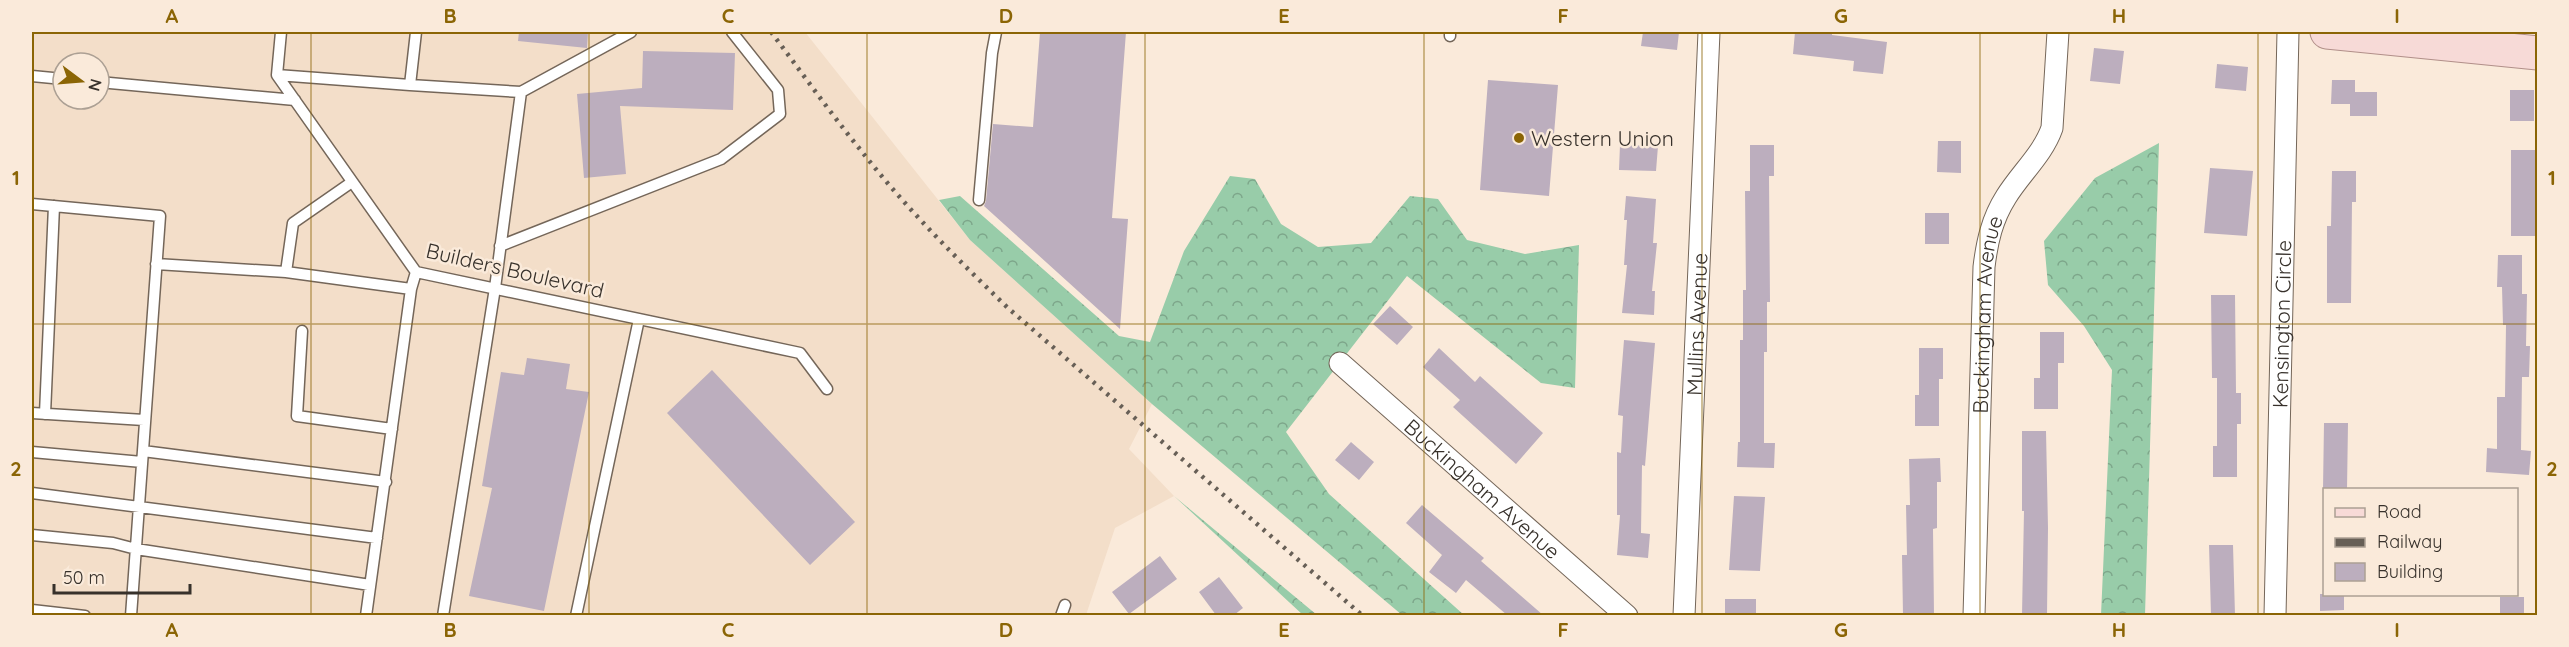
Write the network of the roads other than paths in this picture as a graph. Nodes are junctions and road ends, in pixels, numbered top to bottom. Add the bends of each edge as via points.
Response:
1 (281, 32) edge
2 (417, 32) edge
3 (631, 32) edge
4 (732, 32) edge
5 (996, 32) edge
6 (1709, 32) edge
7 (2058, 32) edge
8 (2288, 32) edge
9 (2339, 32) edge
10 (2422, 36) edge
11 (2459, 38) edge
12 (2538, 53) edge
13 (277, 75) junction
14 (32, 76) edge
15 (51, 78) edge
16 (111, 83) edge
17 (410, 85) junction
18 (521, 92) junction
19 (295, 100) junction
20 (352, 182) junction
21 (980, 200) dead end
22 (32, 204) edge
23 (54, 206) junction
24 (500, 246) junction
25 (156, 264) junction
26 (286, 272) junction
27 (416, 272) junction
28 (411, 288) junction
29 (495, 288) junction
30 (639, 319) junction
31 (302, 331) dead end
32 (1340, 363) dead end
33 (827, 389) dead end
34 (32, 413) edge
35 (45, 414) junction
36 (144, 420) junction
37 (392, 429) junction
38 (32, 452) edge
39 (142, 457) junction
40 (386, 482) junction
41 (32, 493) edge
42 (139, 507) junction
43 (32, 535) edge
44 (377, 538) junction
45 (136, 549) junction
46 (370, 585) junction
47 (32, 610) edge
48 (85, 615) edge
49 (131, 615) edge
50 (366, 615) edge
51 (444, 615) edge
52 (576, 615) edge
53 (1627, 615) edge
54 (1684, 615) edge
55 (1974, 615) edge
56 (2275, 615) edge

1 - 13 lane
2 - 17 lane
3 - 18 lane
4 - 24 lane via 778,90 780,114 721,159
5 - 21 lane
6 - 54 street, Mullins Avenue
7 - 55 street, Buckingham Avenue via 2054,119 2048,140 2006,197 1987,243
8 - 56 street, Kensington Circle
9 - 10 main road
10 - 11 main road
11 - 12 main road
13 - 17 lane
13 - 19 lane, Builders Boulevard
14 - 15 lane
16 - 19 lane
17 - 18 lane
18 - 24 lane
19 - 20 lane, Builders Boulevard
20 - 26 lane via 293,223
20 - 27 lane, Builders Boulevard
22 - 23 lane
23 - 25 lane via 160,216
23 - 35 lane
24 - 29 lane
25 - 26 lane
25 - 36 lane
26 - 28 lane
27 - 28 lane
27 - 29 lane, Builders Boulevard
28 - 37 lane
29 - 30 lane, Builders Boulevard
29 - 51 lane
30 - 33 lane, Builders Boulevard via 800,352
30 - 52 lane
31 - 37 lane via 297,416
32 - 53 street, Buckingham Avenue
34 - 35 lane
35 - 36 lane
36 - 39 lane
37 - 40 lane
38 - 39 lane
39 - 40 lane
39 - 42 lane
40 - 44 lane
41 - 42 lane
42 - 44 lane
42 - 45 lane
43 - 45 lane
44 - 46 lane
45 - 46 lane
45 - 49 lane
46 - 50 lane
47 - 48 lane

